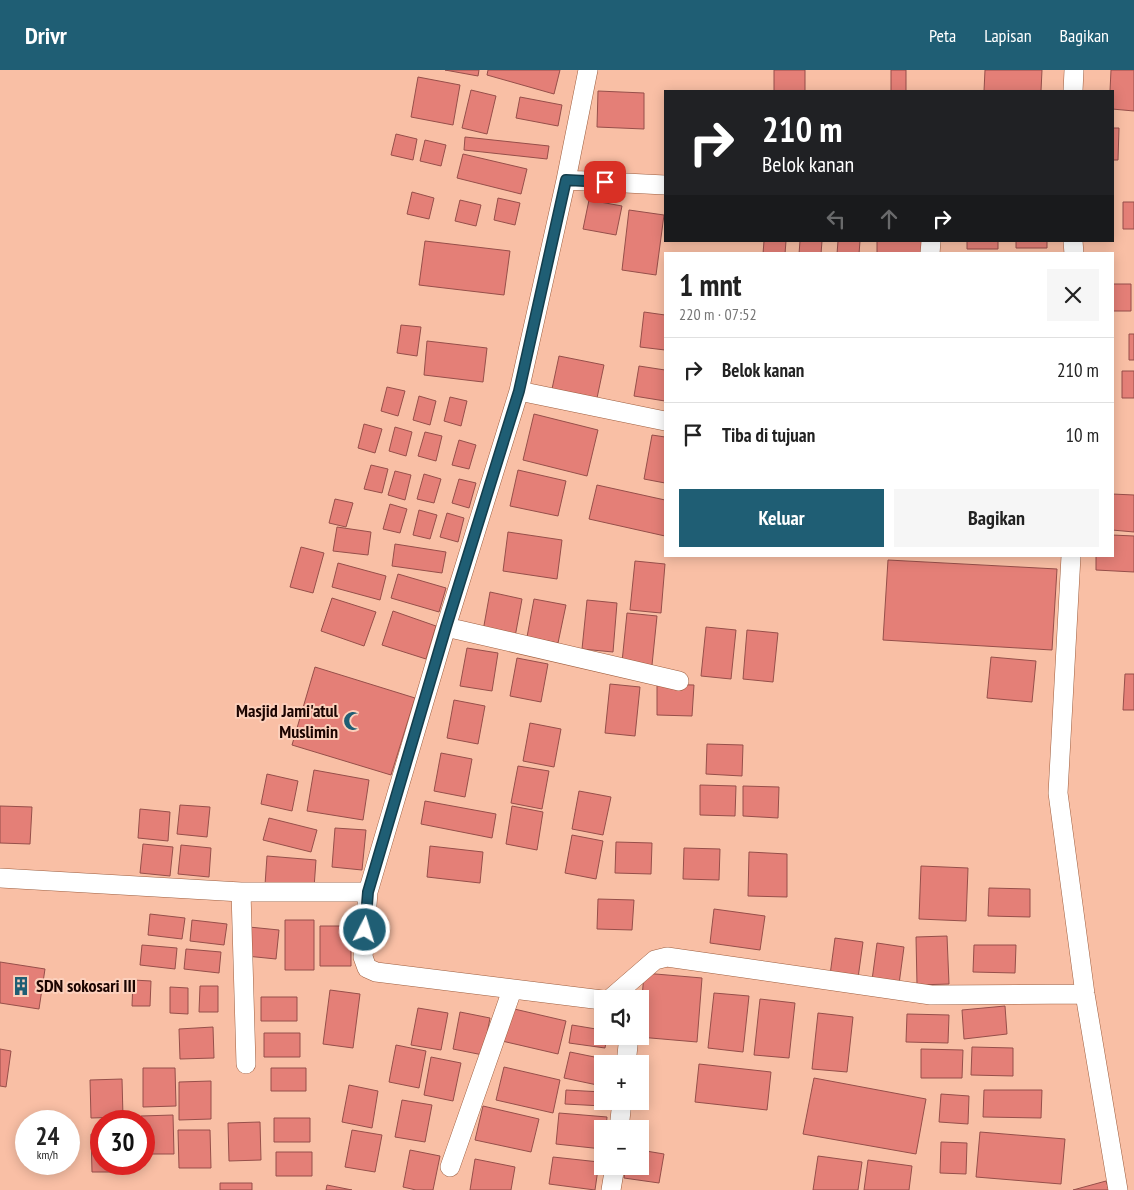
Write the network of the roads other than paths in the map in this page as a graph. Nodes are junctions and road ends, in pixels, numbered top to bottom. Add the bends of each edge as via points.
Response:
1 (588, 70) edge
2 (1074, 70) edge
3 (1073, 90) edge
4 (566, 180) junction
5 (664, 184) edge
6 (519, 391) junction
7 (664, 421) edge
8 (1071, 557) edge
9 (446, 627) junction
10 (679, 681) dead end
11 (0, 878) edge
12 (241, 892) junction
13 (368, 892) junction
14 (512, 990) junction
15 (624, 990) edge
16 (1085, 994) junction
17 (594, 999) edge
18 (246, 1064) dead end
19 (450, 1167) dead end
20 (613, 1175) edge
21 (611, 1190) edge
22 (1118, 1190) edge

1 - 4 street
2 - 3 street
4 - 5 street
4 - 6 street
6 - 7 street
6 - 9 street
8 - 16 street via 1058,793
9 - 10 street
9 - 13 street
11 - 12 street
12 - 13 street
12 - 18 street
13 - 14 street via 363,957 367,968 376,972
14 - 17 street
14 - 19 street
15 - 16 street via 655,960 667,957 931,995
16 - 22 street
20 - 21 street

